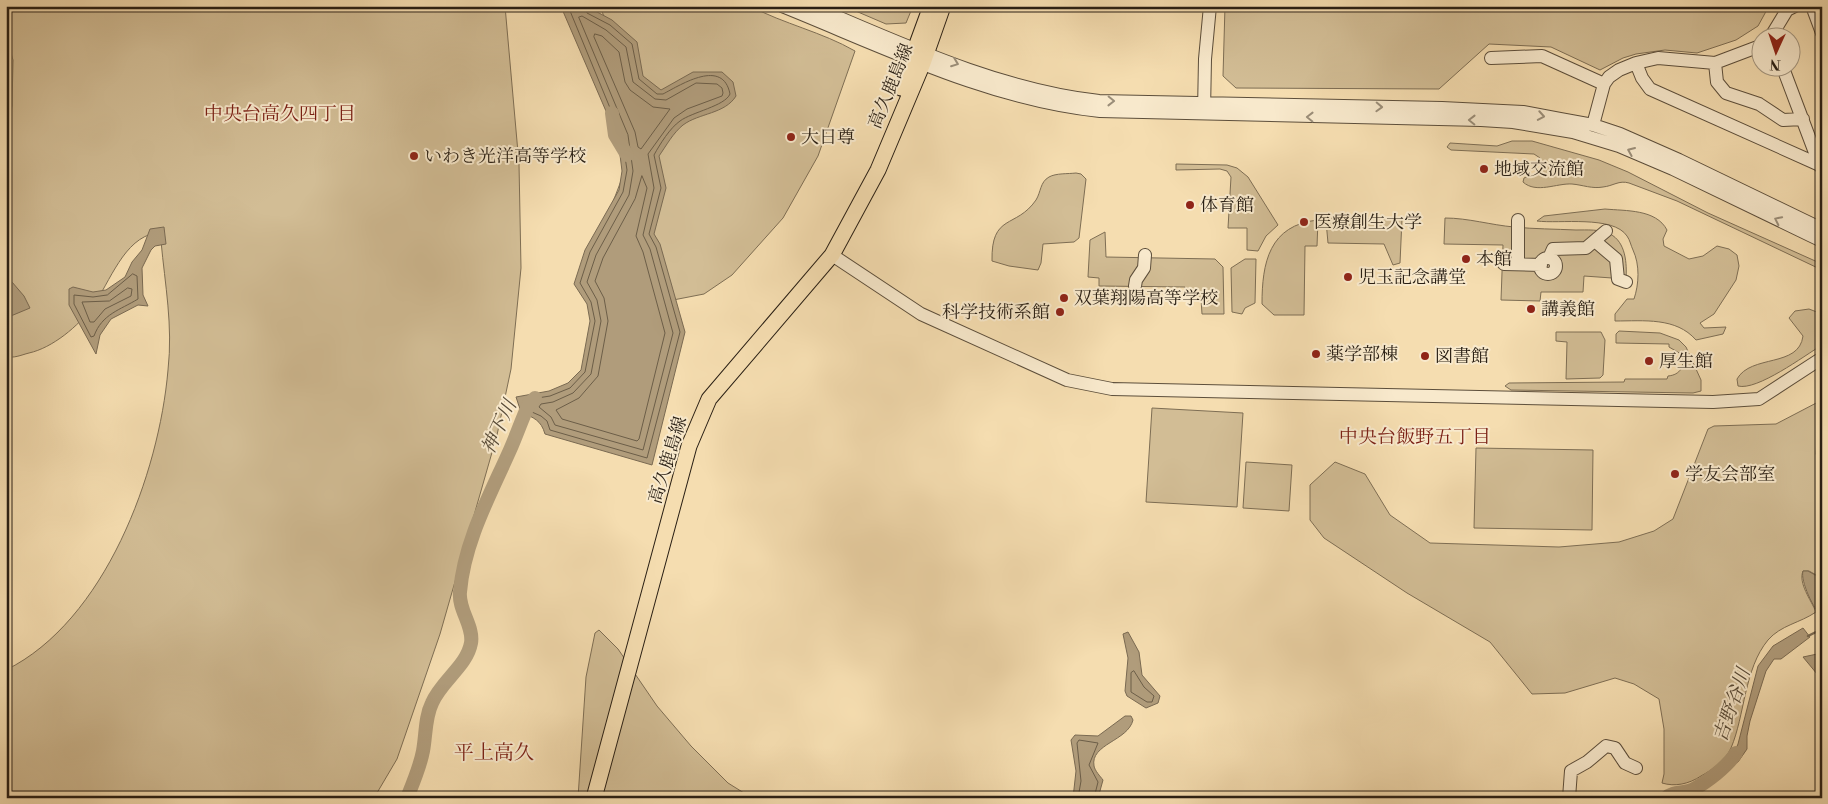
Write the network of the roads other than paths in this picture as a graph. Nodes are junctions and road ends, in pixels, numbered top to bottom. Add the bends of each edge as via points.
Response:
1 (782, 6) edge
2 (812, 6) edge
3 (931, 6) edge
4 (943, 6) edge
5 (1210, 6) edge
6 (1796, 6) edge
7 (1812, 6) edge
8 (1776, 28) edge
9 (1822, 32) edge
10 (1750, 50) edge
11 (919, 56) junction
12 (1491, 58) dead end
13 (1636, 63) junction
14 (1715, 63) junction
15 (1787, 78) edge
16 (1604, 84) junction
17 (1204, 109) junction
18 (1803, 119) junction
19 (1593, 125) junction
20 (1821, 166) edge
21 (1518, 220) dead end
22 (1822, 230) edge
23 (1606, 231) dead end
24 (1822, 241) edge
25 (1596, 242) junction
26 (832, 255) junction
27 (1145, 255) dead end
28 (1504, 264) dead end
29 (1518, 264) junction
30 (1626, 282) dead end
31 (1135, 286) dead end
32 (1822, 358) edge
33 (1636, 768) dead end
34 (594, 798) edge
35 (1569, 798) edge

1 - 11 street
2 - 11 street
3 - 11 main road, 高久鹿島線
4 - 11 main road, 高久鹿島線
5 - 17 street
6 - 8 street via 1787,10
7 - 9 street
10 - 14 street
11 - 17 street via 1057,96
11 - 26 main road, 高久鹿島線 via 871,180
12 - 16 street via 1542,56
13 - 14 street via 1658,58
13 - 16 street via 1614,73
13 - 20 street via 1650,89
14 - 18 street via 1717,82 1726,93 1759,104 1783,120
15 - 18 street
16 - 19 street
17 -> 19 street via 1451,108 1523,112
24 -> 17 street via 1619,146 1573,132 1482,120
18 - 20 street
19 - 22 street via 1679,160
21 - 29 street
23 - 25 street
25 - 29 street via 1578,250 1553,249 1545,262
25 - 30 street via 1616,259 1618,279
26 - 32 street via 921,314 1067,380 1112,389 1713,402 1759,399
26 - 34 main road, 高久鹿島線 via 709,399 700,418 689,446
27 - 31 street via 1144,268
28 - 29 street
33 - 35 street via 1624,763 1615,748 1606,746 1571,771

